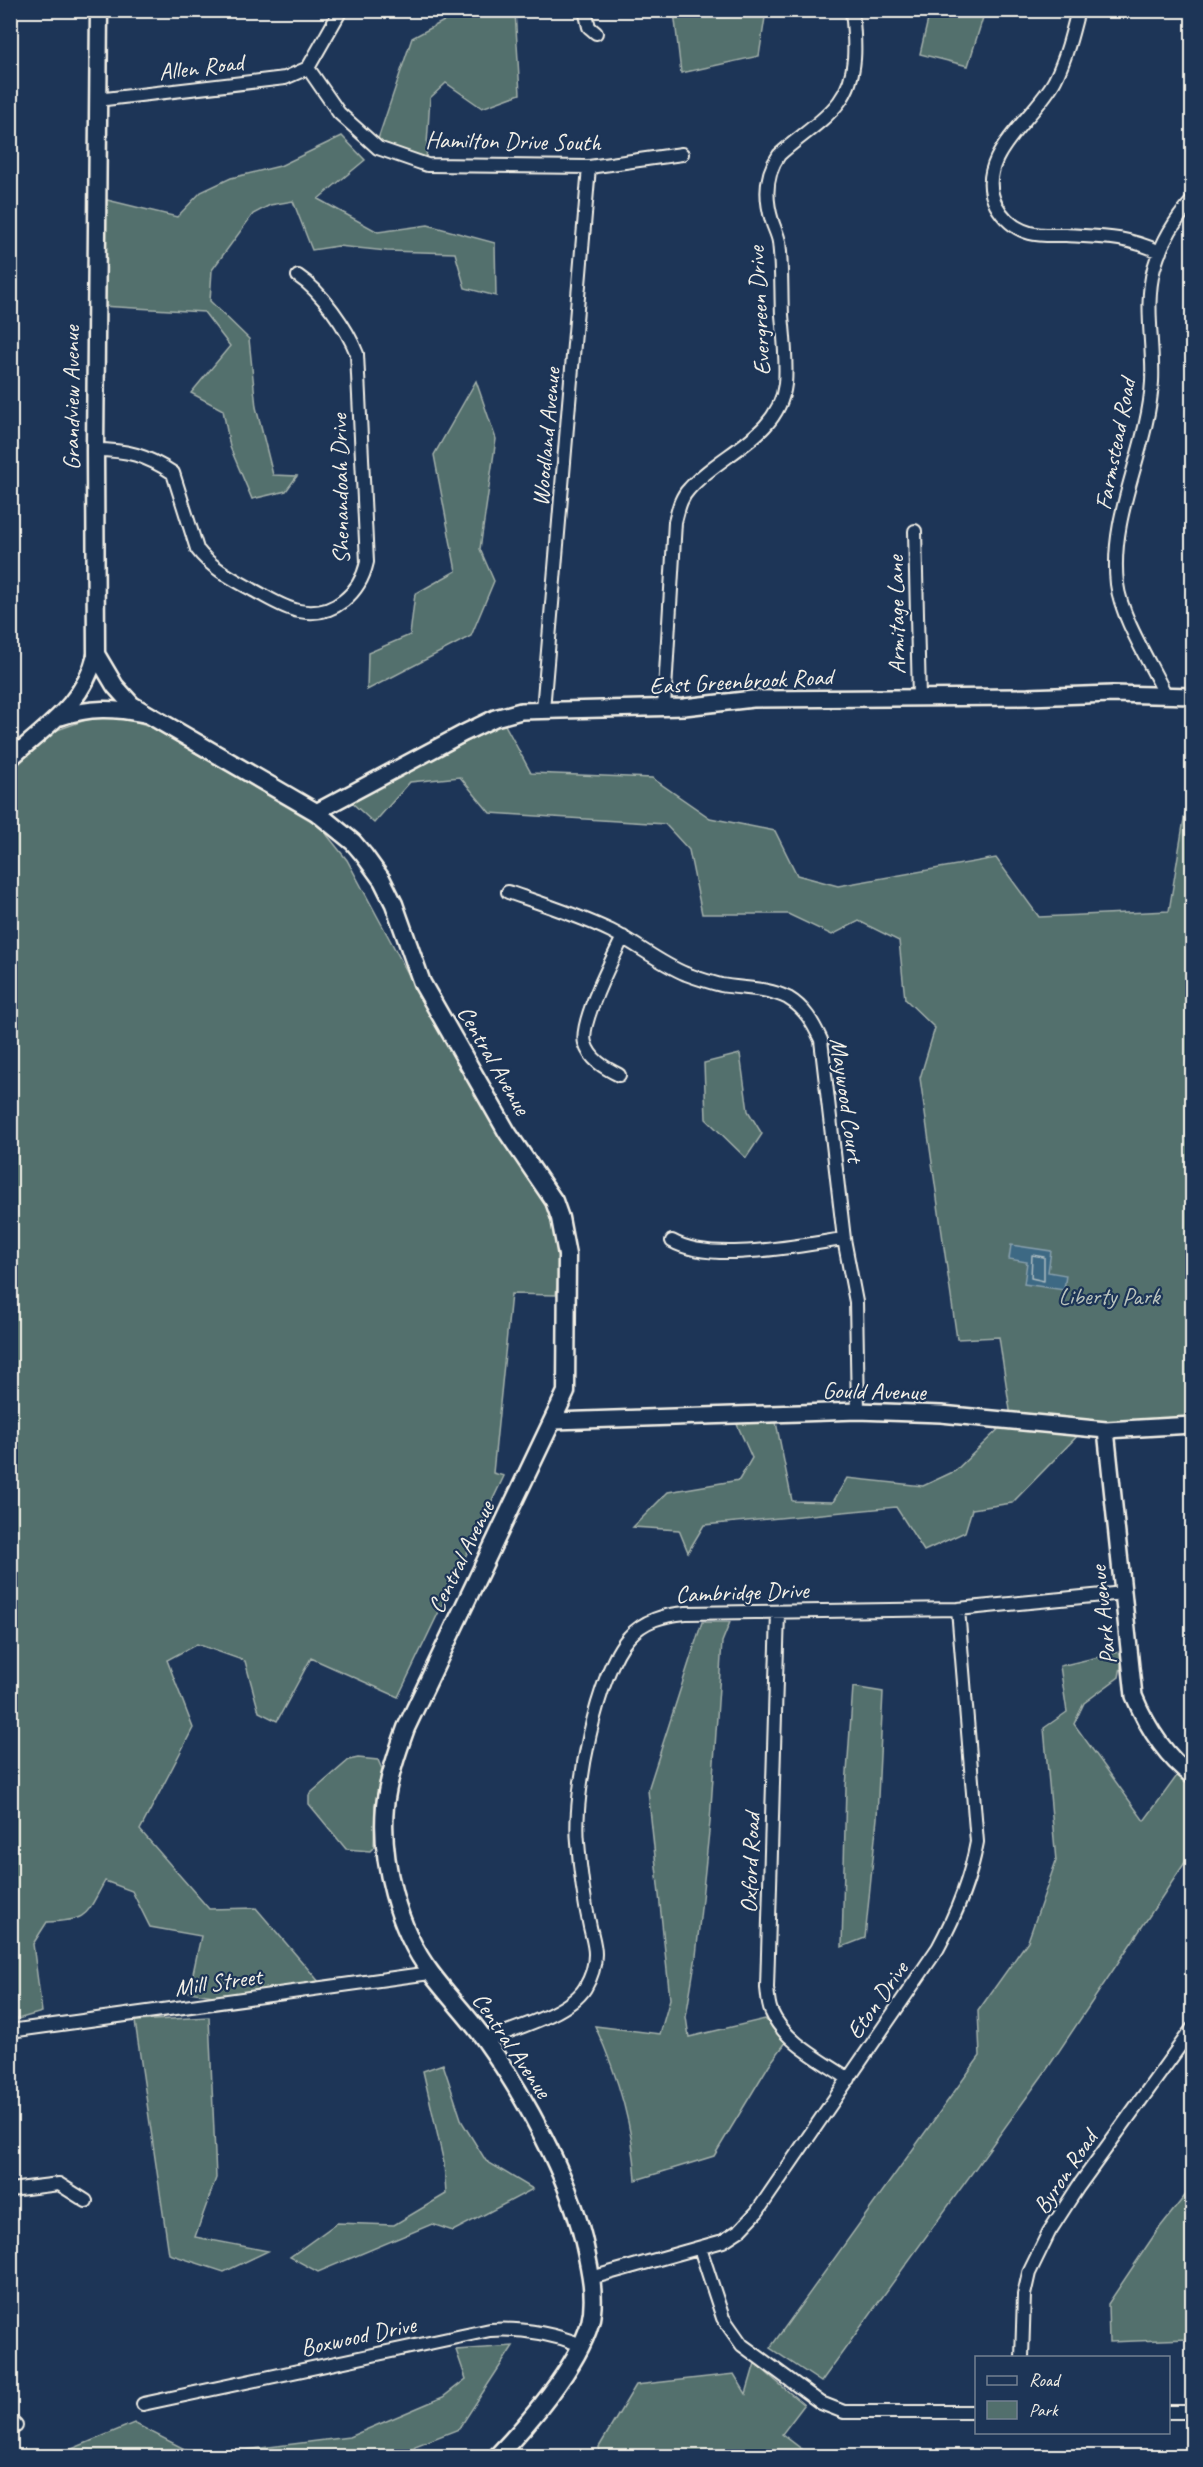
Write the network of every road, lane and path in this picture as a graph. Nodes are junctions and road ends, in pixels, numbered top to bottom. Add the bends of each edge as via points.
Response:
1 (99, 10) edge
2 (341, 10) edge
3 (585, 10) edge
4 (852, 10) edge
5 (1078, 10) edge
6 (596, 33) dead end
7 (308, 68) junction
8 (97, 100) junction
9 (682, 154) dead end
10 (590, 167) junction
11 (1192, 201) edge
12 (1160, 252) junction
13 (298, 276) dead end
14 (95, 450) junction
15 (915, 531) dead end
16 (96, 654) junction
17 (1166, 696) junction
18 (1192, 696) edge
19 (919, 698) junction
20 (664, 707) junction
21 (543, 710) junction
22 (144, 714) junction
23 (55, 719) junction
24 (191, 741) joint
25 (10, 759) edge
26 (316, 812) junction
27 (508, 892) dead end
28 (623, 937) junction
29 (619, 1075) dead end
30 (844, 1239) junction
31 (672, 1241) dead end
32 (858, 1411) junction
33 (554, 1421) junction
34 (1192, 1425) edge
35 (1106, 1430) junction
36 (1124, 1593) junction
37 (958, 1609) junction
38 (778, 1612) junction
39 (1192, 1776) edge
40 (430, 1973) junction
41 (1192, 2029) edge
42 (10, 2031) edge
43 (485, 2040) junction
44 (849, 2079) junction
45 (10, 2190) edge
46 (86, 2201) dead end
47 (700, 2248) junction
48 (591, 2278) junction
49 (581, 2345) junction
50 (1022, 2356) edge
51 (144, 2404) dead end
52 (975, 2412) edge
53 (1170, 2412) edge
54 (1192, 2412) edge
55 (497, 2457) edge

1 - 8 main road, Grandview Avenue
2 - 7 street
3 - 6 street via 589,27
4 - 20 street, Evergreen Drive via 856,45 846,90 824,117 779,155 767,186 778,241 785,385 762,430 698,480 679,505
5 - 12 street via 1055,81 996,157 990,178 994,201 1006,220 1031,234 1117,237
7 - 8 street, Allen Road via 285,78
7 - 10 street, Hamilton Drive South via 339,113 378,148 417,162
8 - 14 main road, Grandview Avenue
9 - 10 street, Hamilton Drive South
10 - 21 street, Woodland Avenue
11 - 12 street, Farmstead Road
12 - 17 street, Farmstead Road via 1150,291 1152,382 1123,510 1116,563 1125,612
13 - 14 street, Shenandoah Drive via 311,284 351,339 357,354 367,562 351,596 325,609 300,611 237,581 204,559 197,549 173,473 140,455
14 - 16 main road, Grandview Avenue
15 - 19 street, Armitage Lane
16 - 22 main road, Grandview Avenue via 122,696
16 - 23 street via 80,694
17 - 18 street, East Greenbrook Road
17 - 19 street, East Greenbrook Road
19 - 20 street, East Greenbrook Road via 753,699
20 - 21 street, East Greenbrook Road
21 - 26 street, East Greenbrook Road via 495,718
22 - 23 street via 88,709
22 - 24 main road, Grandview Avenue
23 - 25 street
24 - 26 main road, Central Avenue
26 - 33 main road, Central Avenue via 353,842 382,880 422,982 507,1132 554,1201 567,1255 566,1392
27 - 28 street, Maywood Court
28 - 29 street via 587,1019 584,1042 591,1056
28 - 30 street, Maywood Court via 660,962 687,974 788,998 812,1020 821,1040
30 - 31 street via 753,1252 693,1250
30 - 32 street, Maywood Court via 856,1302
32 - 33 street, Gould Avenue
32 - 35 street, Gould Avenue via 941,1414
33 - 40 main road, Central Avenue via 411,1717 392,1770 385,1807 390,1882 406,1927
34 - 35 street, Gould Avenue
35 - 36 street, Park Avenue
36 - 37 street, Cambridge Drive
36 - 39 street, Park Avenue via 1134,1696 1161,1745
37 - 38 street, Cambridge Drive
37 - 44 street, Eton Drive via 978,1842 971,1874 957,1913 938,1948
38 - 43 street, Cambridge Drive via 668,1615 646,1623 623,1644 595,1714 579,1801 578,1839 595,1953 590,1979 579,1995 558,2011
38 - 44 street, Oxford Road via 767,1988 771,2010 782,2028
40 - 42 street, Mill Street
40 - 43 main road, Central Avenue
41 - 50 street, Byron Road via 1049,2232 1023,2295
43 - 48 main road, Central Avenue via 517,2091 566,2186 577,2215
44 - 47 street, Eton Drive via 757,2212 723,2241
45 - 46 street via 59,2184
47 - 48 street, Eton Drive
47 - 52 street via 723,2318 742,2345 821,2403 844,2412
48 - 49 main road, Central Avenue via 590,2322
49 - 51 street, Boxwood Drive via 536,2330 490,2330
49 - 55 main road, Central Avenue via 536,2411
53 - 54 street

